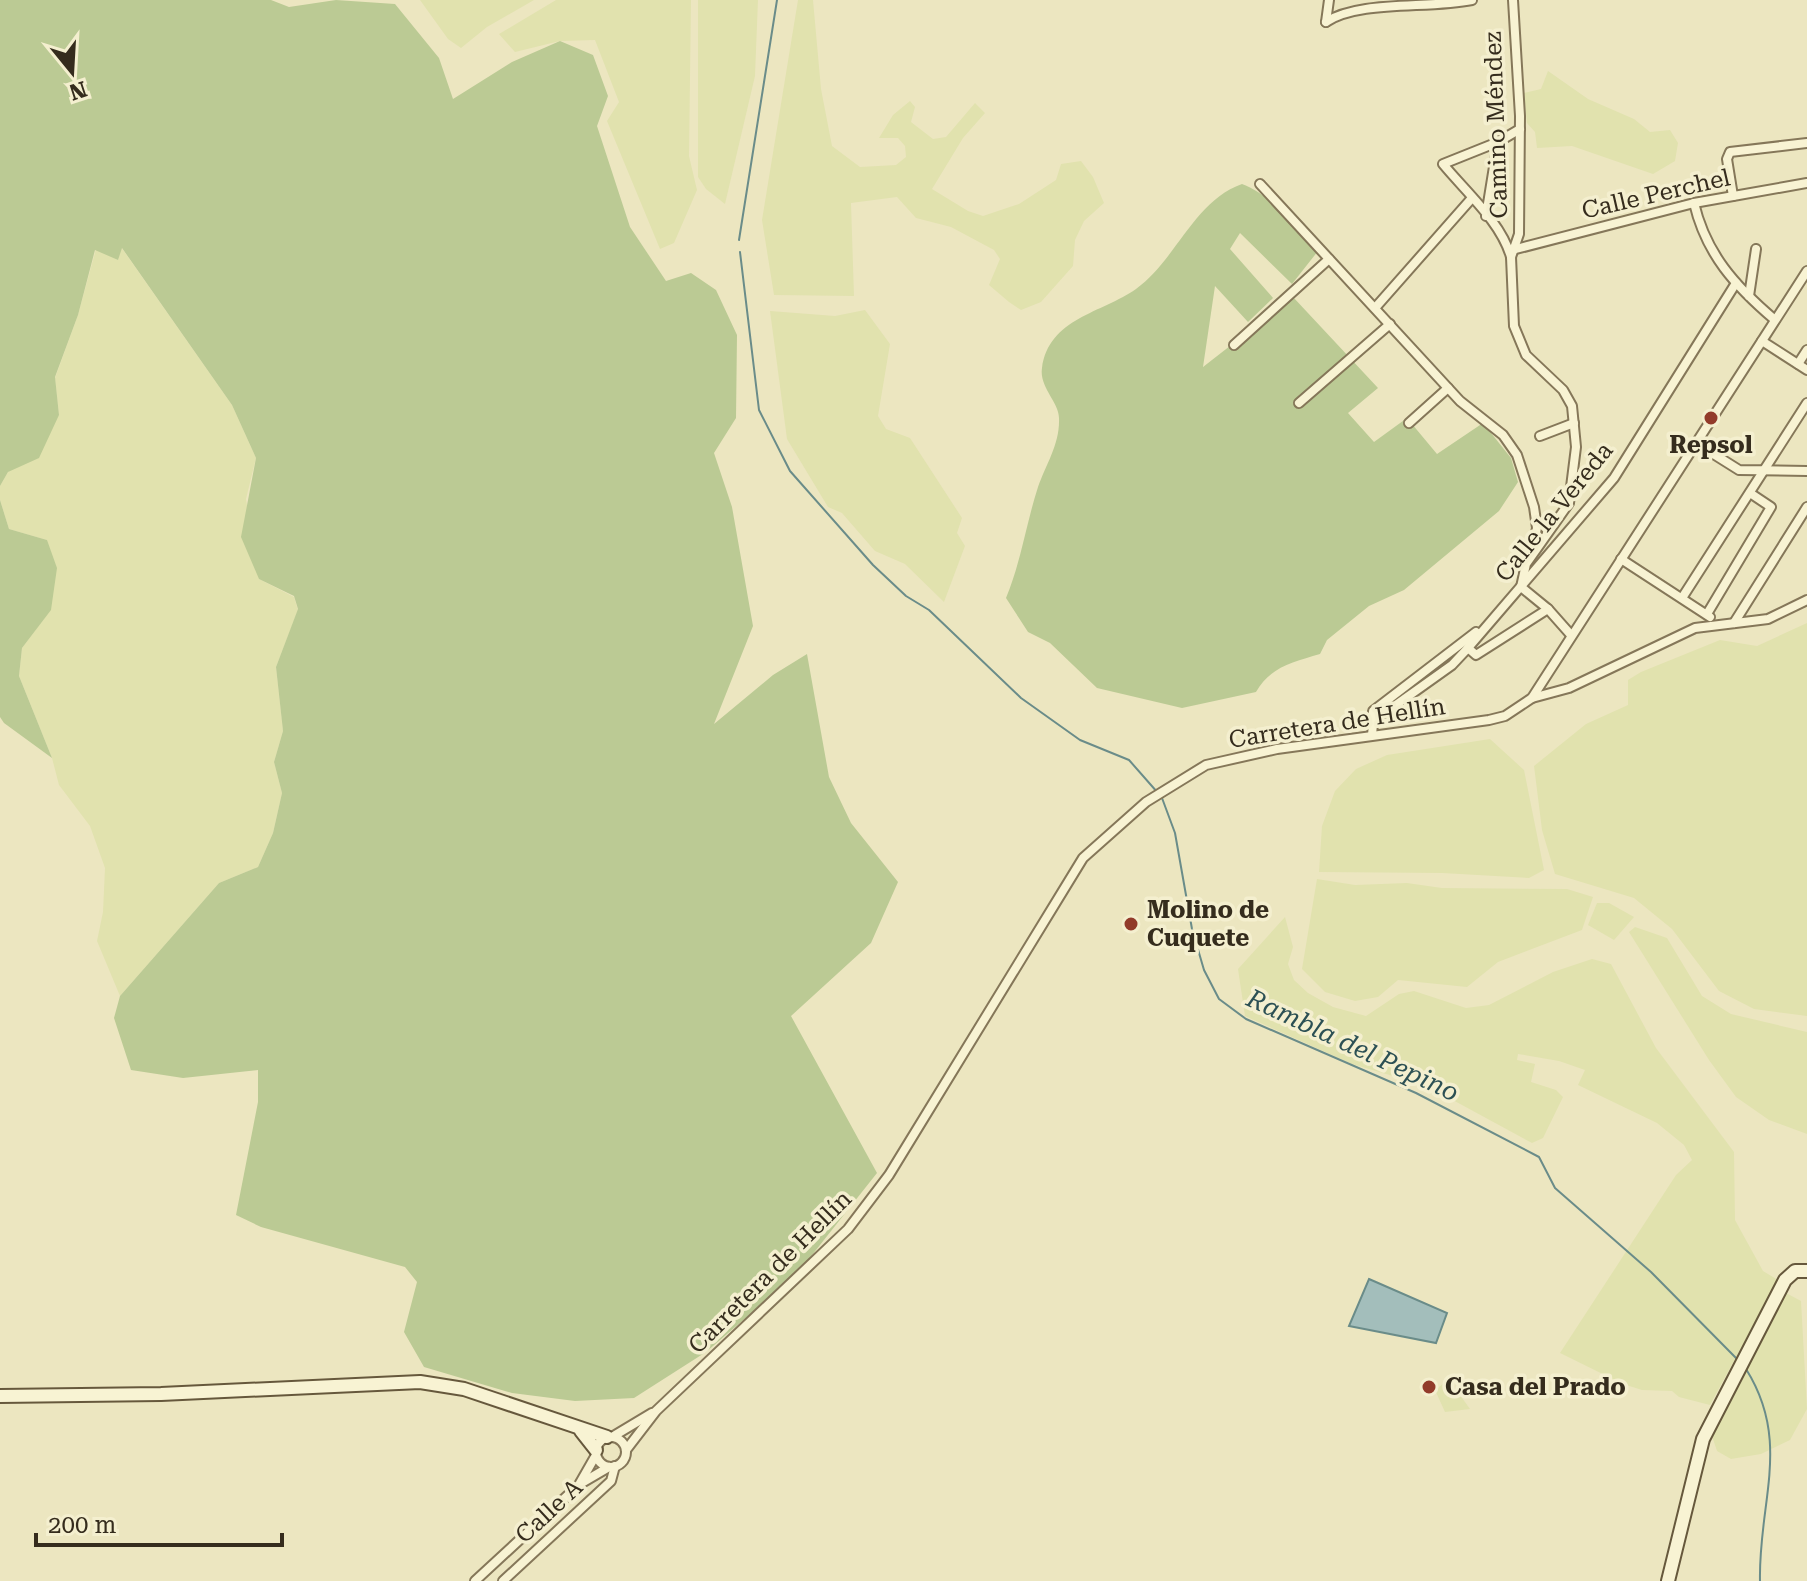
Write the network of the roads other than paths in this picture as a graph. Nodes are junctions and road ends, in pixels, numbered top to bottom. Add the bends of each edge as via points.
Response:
1 (1329, 0) edge
2 (1472, 0) edge
3 (1513, 0) edge
4 (1404, 4) edge
5 (1520, 129) junction
6 (1498, 142) junction
7 (1807, 143) edge
8 (1807, 183) edge
9 (1260, 184) dead end
10 (1733, 196) junction
11 (1472, 198) junction
12 (1694, 203) junction
13 (1486, 216) junction
14 (1756, 249) dead end
15 (1513, 253) junction
16 (1329, 259) junction
17 (1807, 271) edge
18 (1736, 283) junction
19 (1749, 296) junction
20 (1375, 308) junction
21 (1775, 320) junction
22 (1390, 324) junction
23 (1762, 341) junction
24 (1234, 345) dead end
25 (1807, 350) edge
26 (1798, 364) junction
27 (1807, 370) edge
28 (1448, 388) junction
29 (1299, 403) dead end
30 (1807, 403) edge
31 (1409, 423) dead end
32 (1574, 423) junction
33 (1540, 436) dead end
34 (1696, 443) junction
35 (1762, 470) junction
36 (1807, 471) edge
37 (1750, 493) junction
38 (1807, 507) edge
39 (1530, 559) junction
40 (1621, 559) junction
41 (1521, 587) junction
42 (1682, 598) junction
43 (1807, 600) edge
44 (1548, 609) junction
45 (1707, 614) junction
46 (1734, 623) junction
47 (1718, 624) junction
48 (1485, 626) junction
49 (1571, 635) junction
50 (1468, 648) junction
51 (1532, 698) junction
52 (1373, 724) junction
53 (1372, 735) junction
54 (1807, 1271) edge
55 (0, 1396) edge
56 (656, 1411) junction
57 (578, 1429) junction
58 (610, 1437) junction
59 (626, 1450) junction
60 (596, 1452) junction
61 (612, 1466) junction
62 (580, 1484) junction
63 (475, 1581) edge
64 (503, 1581) edge
65 (1668, 1581) edge

1 - 4 street via 1326,22 1352,10
2 - 4 street
3 - 5 street, Camino Méndez
5 - 6 street
5 - 15 street, Camino Méndez
6 - 11 street via 1443,164
6 - 13 street
7 - 10 street via 1730,152
8 - 10 street, Calle Perchel
9 - 16 street
10 - 12 street, Calle Perchel
11 - 13 street
11 - 20 street
12 - 15 street, Calle Perchel
12 - 18 street via 1709,250
13 - 15 street
14 - 19 street
15 - 32 street, Camino Méndez via 1519,342 1534,365 1563,390
16 - 20 street
16 - 24 street
17 - 21 street, Carretera de Hellín
18 - 19 street
18 - 41 street, Calle la Vereda via 1614,478
19 - 21 street
20 - 22 street
21 - 23 street, Carretera de Hellín
22 - 28 street
22 - 29 street
23 - 26 street
23 - 34 street, Carretera de Hellín
25 - 26 street
26 - 27 street
28 - 31 street
28 - 39 street via 1503,435 1517,455 1536,518
30 - 35 street
32 - 33 street
32 - 39 street via 1569,503
34 - 35 street via 1739,470
34 - 40 street, Carretera de Hellín
35 - 36 street
35 - 37 street
37 - 42 street
37 - 45 street via 1771,507
38 - 46 street
39 - 41 street
40 - 42 street
40 - 49 street, Carretera de Hellín
41 - 44 street
41 - 48 street, Calle la Vereda
42 - 45 street
43 - 46 street via 1768,619
44 - 49 street
44 - 50 street via 1476,655
45 - 47 street
46 - 47 street
47 - 51 street via 1695,628 1569,688
48 - 50 street, Calle la Vereda
48 - 52 street via 1373,711
49 - 51 street, Carretera de Hellín
50 - 52 street, Calle la Vereda
51 - 53 street, Carretera de Hellín via 1489,720
52 - 53 street
53 - 56 street, Carretera de Hellín via 1206,765 1146,802 1083,858 889,1175 848,1229
54 - 65 street via 1795,1271 1785,1280 1703,1439
55 - 57 street via 420,1382 464,1389
56 - 58 street, Carretera de Hellín
56 - 59 street, Carretera de Hellín
57 - 58 street
57 - 60 street
58 - 59 street
58 - 60 street, Carretera de Hellín
59 - 61 street, Carretera de Hellín via 623,1460
60 - 61 street via 601,1463
60 - 62 street, Carretera de Hellín
61 - 62 street, Carretera de Hellín
61 - 64 street, Calle A via 614,1477
62 - 63 street, Carretera de Hellín

